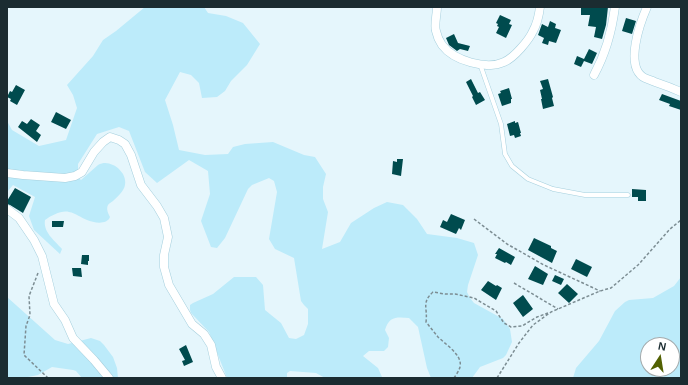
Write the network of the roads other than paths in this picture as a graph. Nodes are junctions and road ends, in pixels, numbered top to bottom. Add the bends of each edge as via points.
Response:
1 (437, 7) edge
2 (540, 7) edge
3 (615, 7) edge
4 (646, 7) edge
5 (479, 64) junction
6 (594, 75) dead end
7 (681, 92) edge
8 (7, 173) edge
9 (628, 195) dead end
10 (7, 209) edge
11 (109, 378) edge
12 (222, 378) edge

1 - 5 street via 435,30 442,45 452,55
2 - 5 street via 533,32 515,55 504,62
3 - 6 street via 602,62
4 - 7 street via 634,51 637,70 642,77
5 - 9 lane via 501,124 505,154 512,166 528,179 553,189 585,195
8 - 12 street via 65,178 75,176 82,172 103,142 110,138 125,144 140,185 164,218 168,237 164,267 169,285 192,324 204,334 211,345 216,367
10 - 11 street via 19,218 34,240 42,256 54,304 73,338

